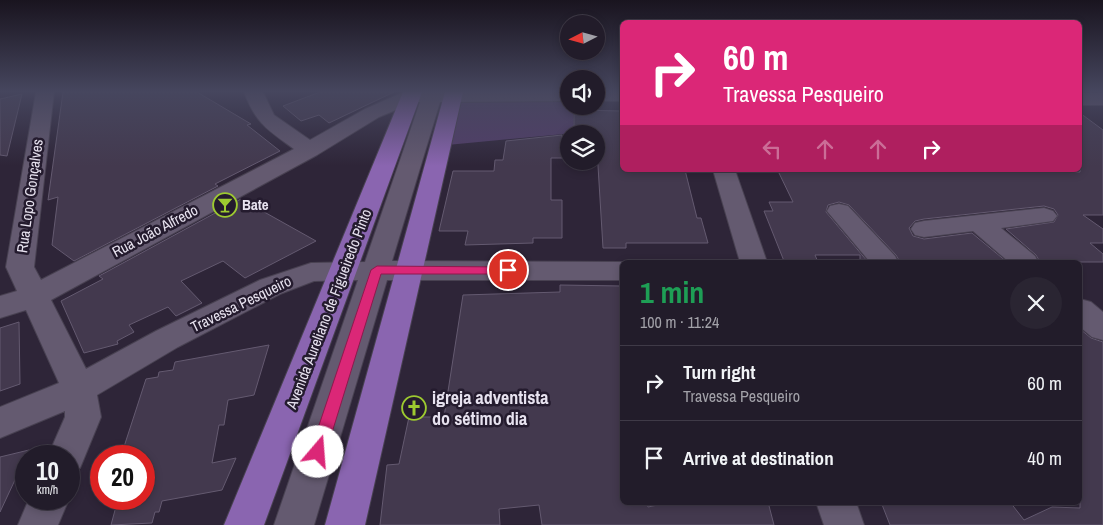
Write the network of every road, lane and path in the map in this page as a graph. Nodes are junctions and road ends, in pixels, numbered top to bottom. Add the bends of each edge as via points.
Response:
1 (42, 116) edge
2 (265, 116) edge
3 (385, 116) edge
4 (421, 116) edge
5 (427, 116) edge
6 (309, 150) junction
7 (725, 172) edge
8 (840, 211) dead end
9 (1044, 216) dead end
10 (978, 222) junction
11 (924, 229) dead end
12 (753, 260) edge
13 (883, 260) edge
14 (1023, 260) edge
15 (361, 270) junction
16 (409, 270) junction
17 (620, 271) edge
18 (32, 296) junction
19 (0, 307) edge
20 (1082, 312) edge
21 (1103, 329) edge
22 (79, 388) junction
23 (0, 423) edge
24 (72, 445) edge
25 (837, 505) edge
26 (44, 510) edge
27 (38, 525) edge
28 (244, 525) edge
29 (294, 525) edge
30 (345, 525) edge
31 (844, 525) edge

1 - 18 street, Rua Lopo Gonçalves via 20,268
2 - 6 street
3 - 6 street, Rua João Alfredo
4 - 15 street
5 - 16 main road
6 - 18 street, Rua João Alfredo
7 - 12 street
8 - 13 street
9 - 10 street
10 - 11 street
10 - 14 street
15 - 16 street, Travessa Pesqueiro
15 - 22 street, Travessa Pesqueiro via 311,272 270,286
15 - 28 main road, Avenida Aureliano de Figueiredo Pinto
15 - 29 street
16 - 17 street, Travessa Pesqueiro
16 - 30 main road
18 - 19 street, Rua João Alfredo
18 - 22 street, Rua Lopo Gonçalves
20 - 21 street
22 - 23 street, Travessa Pesqueiro
22 - 24 street, Rua Lopo Gonçalves via 83,417
25 - 31 street
26 - 27 street

